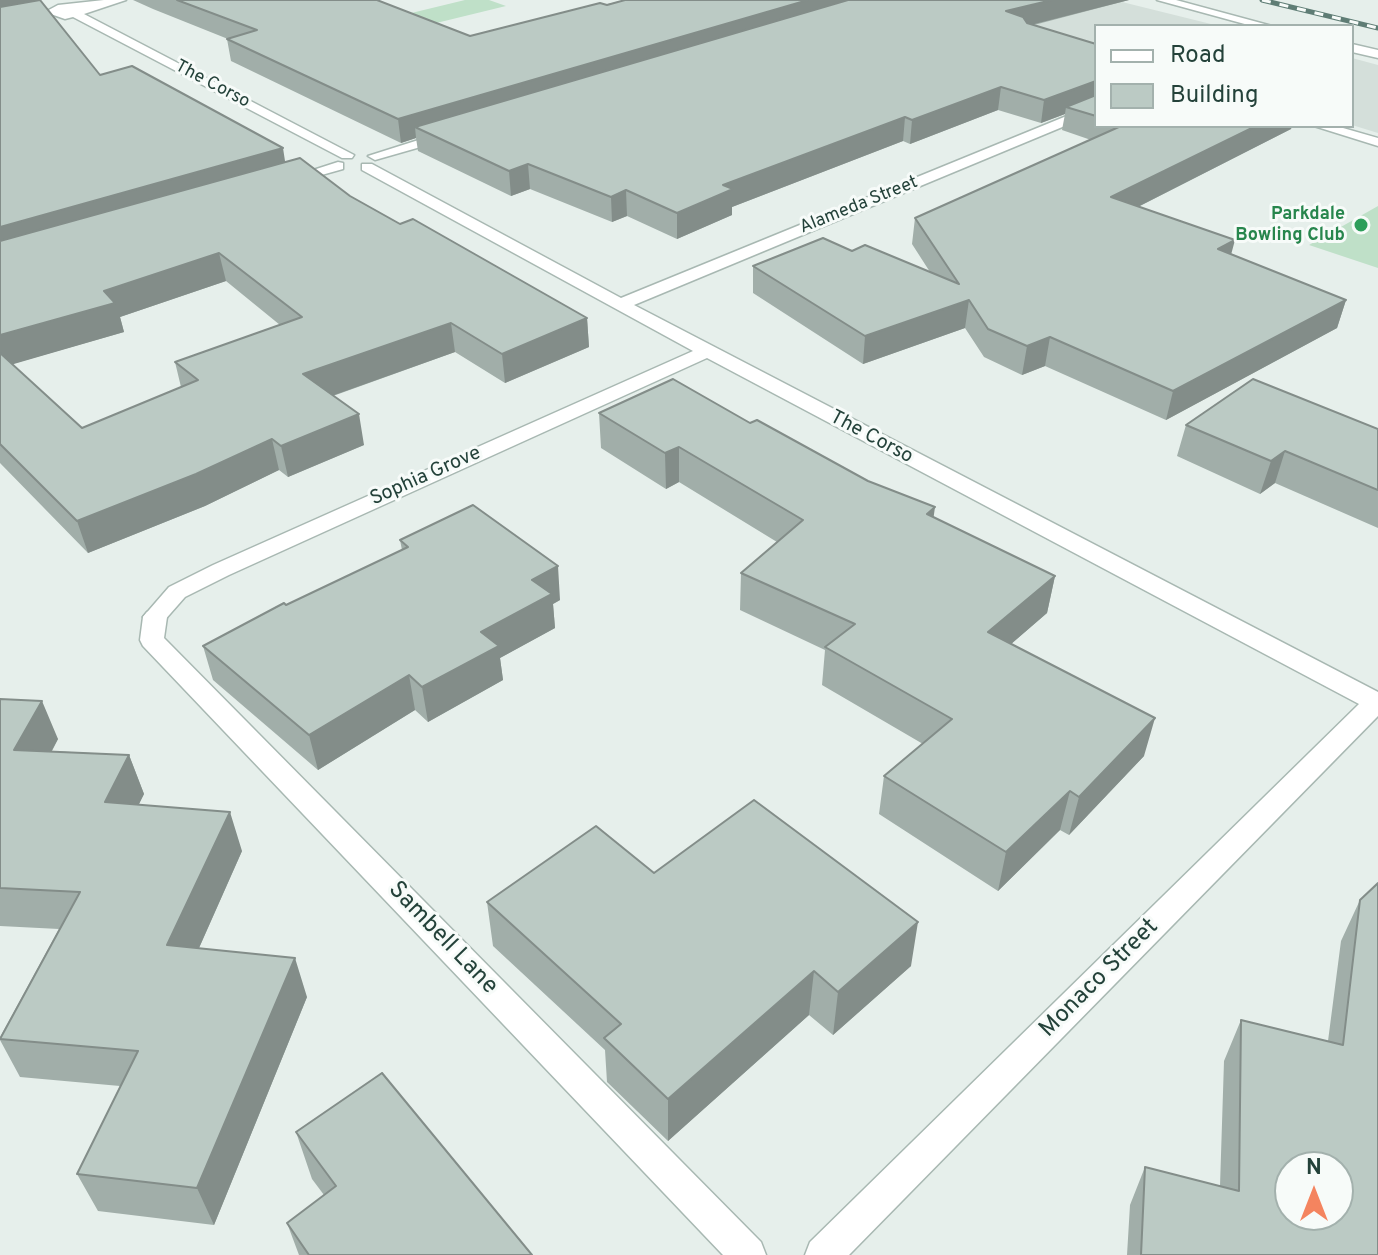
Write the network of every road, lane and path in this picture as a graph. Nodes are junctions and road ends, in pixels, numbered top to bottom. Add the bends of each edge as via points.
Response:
1 (50, 0) edge
2 (120, 0) edge
3 (1163, 0) edge
4 (82, 11) junction
5 (1258, 24) edge
6 (1354, 48) edge
7 (1378, 54) edge
8 (1094, 109) edge
9 (1328, 128) edge
10 (462, 130) edge
11 (1378, 142) edge
12 (342, 160) junction
13 (371, 162) junction
14 (276, 184) edge
15 (621, 304) junction
16 (707, 351) junction
17 (155, 617) joint
18 (1377, 703) edge
19 (748, 1255) edge
20 (823, 1255) edge

1 - 4 street via 52,12
2 - 4 street
3 - 5 street
4 - 12 street, The Corso
6 - 7 street
8 - 15 street, Alameda Street
9 - 11 street
10 - 13 street
12 - 13 street via 348,169
12 - 14 street
13 - 15 street, The Corso
15 - 16 street, The Corso
16 - 17 street, Sophia Grove via 221,570 177,592
16 - 18 street, The Corso
17 - 19 street, Sambell Lane via 152,640
18 - 20 street, Monaco Street

